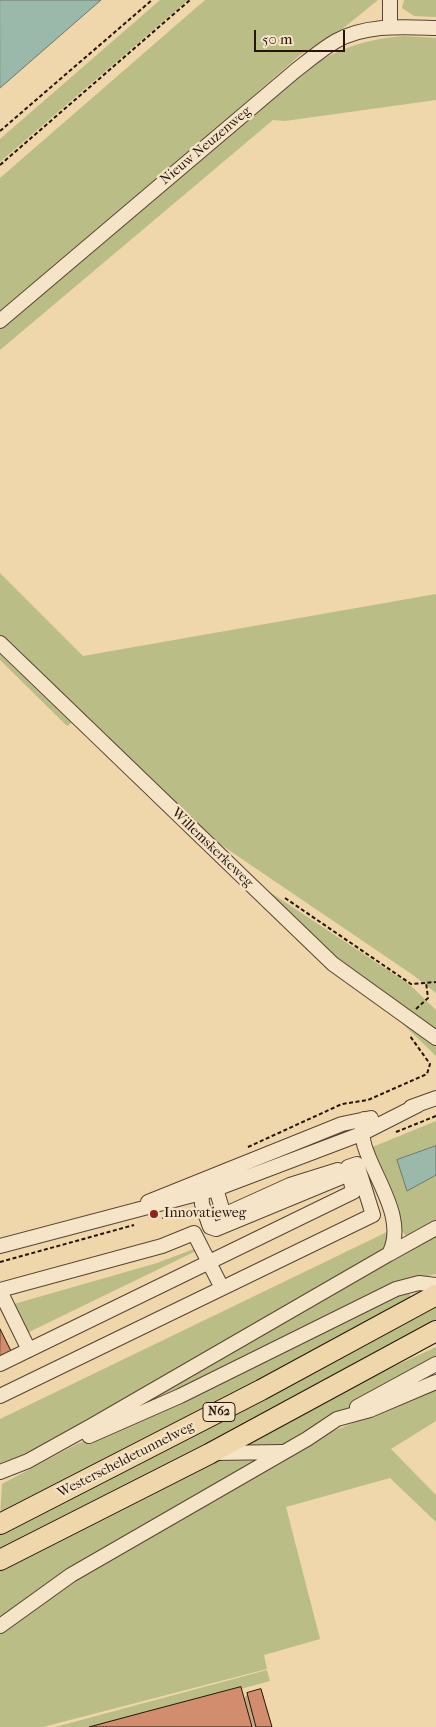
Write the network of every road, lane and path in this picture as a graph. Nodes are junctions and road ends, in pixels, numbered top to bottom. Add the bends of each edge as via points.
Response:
1 (152, 0) edge
2 (190, 0) edge
3 (390, 0) edge
4 (390, 26) junction
5 (436, 28) edge
6 (0, 131) edge
7 (0, 165) edge
8 (0, 322) edge
9 (0, 643) edge
10 (281, 895) dead end
11 (426, 982) junction
12 (436, 982) edge
13 (407, 1018) junction
14 (436, 1038) edge
15 (436, 1098) edge
16 (418, 1105) junction
17 (364, 1119) junction
18 (361, 1134) junction
19 (243, 1149) dead end
20 (348, 1171) junction
21 (208, 1185) junction
22 (248, 1211) junction
23 (436, 1228) edge
24 (0, 1246) edge
25 (389, 1254) junction
26 (209, 1262) junction
27 (436, 1285) edge
28 (222, 1288) junction
29 (0, 1291) edge
30 (436, 1295) edge
31 (436, 1331) edge
32 (29, 1350) junction
33 (0, 1364) edge
34 (436, 1364) edge
35 (436, 1382) edge
36 (0, 1396) edge
37 (337, 1419) junction
38 (283, 1452) junction
39 (209, 1454) junction
40 (28, 1461) junction
41 (0, 1472) edge
42 (0, 1482) edge
43 (0, 1524) edge
44 (0, 1560) edge
45 (0, 1626) edge

1 - 6 path
2 - 7 path
3 - 4 street
4 - 5 street, Nieuw Neuzenweg
4 - 8 street, Nieuw Neuzenweg via 337,40 295,71
9 - 13 street, Willemskerkeweg via 333,964
10 - 11 path via 411,984
11 - 12 path
11 - 13 path via 428,998
13 - 14 street, Willemskerkeweg
13 - 19 path via 403,1026 430,1064 427,1074 368,1100 342,1104
15 - 16 street
16 - 17 street
16 - 18 street
17 - 18 street
17 - 21 street via 342,1124
18 - 21 street
18 - 25 street via 393,1217 395,1244
20 - 22 street
20 - 26 street via 353,1192
20 - 28 street via 357,1164 373,1215
21 - 22 street via 226,1214
21 - 22 street via 202,1204 210,1227 216,1229
21 - 24 street via 152,1207
23 - 25 street
25 - 40 street
26 - 28 street
26 - 29 street via 194,1233 162,1246
26 - 32 street
27 - 40 street via 418,1283 396,1289 180,1396
28 - 36 street
29 - 32 street
30 - 43 highway, Westerscheldetunnelweg / N62 via 252,1395
31 - 39 highway, N62
32 - 33 street
34 - 37 street
35 - 37 street via 370,1410
37 - 38 street
38 - 39 street
38 - 45 street via 71,1575
39 - 44 highway, N62
40 - 41 street
40 - 42 street

